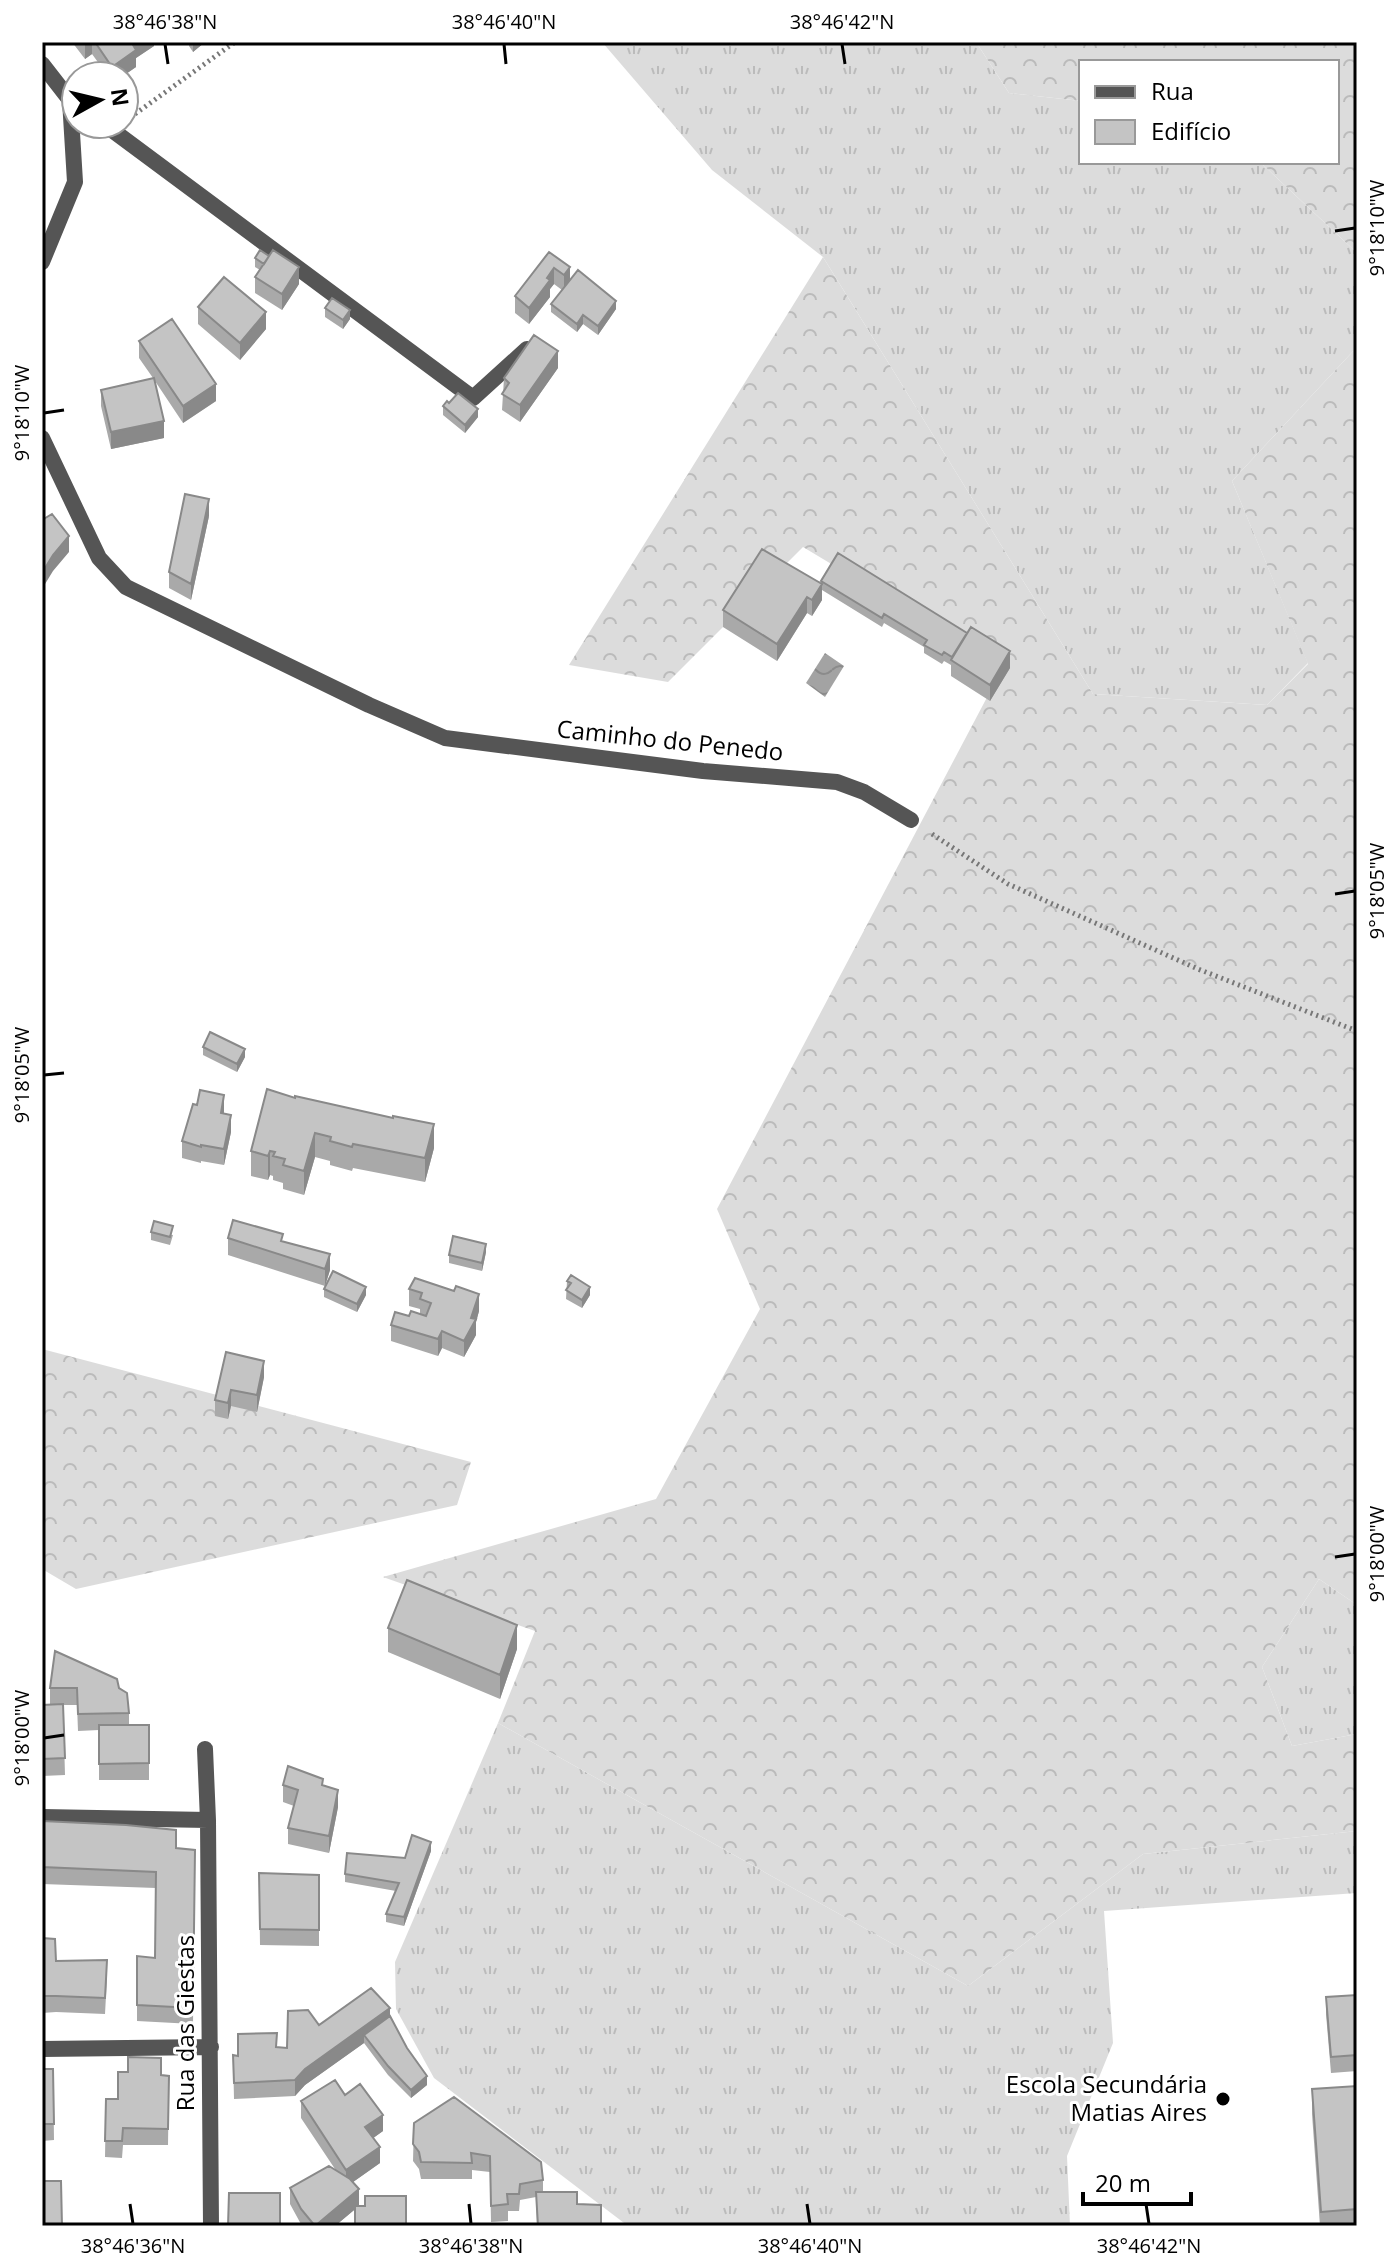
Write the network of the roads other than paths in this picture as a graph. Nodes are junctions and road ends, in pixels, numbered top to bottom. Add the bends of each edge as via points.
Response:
1 (42, 64) edge
2 (60, 86) edge
3 (74, 140) edge
4 (126, 140) edge
5 (42, 262) edge
6 (527, 349) edge
7 (42, 438) edge
8 (911, 820) road end
9 (205, 1749) dead end
10 (42, 1817) edge
11 (208, 1820) junction
12 (211, 2047) junction
13 (42, 2049) edge
14 (211, 2226) edge

1 - 2 street
3 - 5 street via 75,182
4 - 6 street via 473,398
7 - 8 street, Caminho do Penedo via 99,558 126,587 432,733 703,771 837,782
9 - 11 street, Rua das Giestas
10 - 11 street
11 - 12 street, Rua das Giestas
12 - 13 street
12 - 14 street, Rua das Giestas

